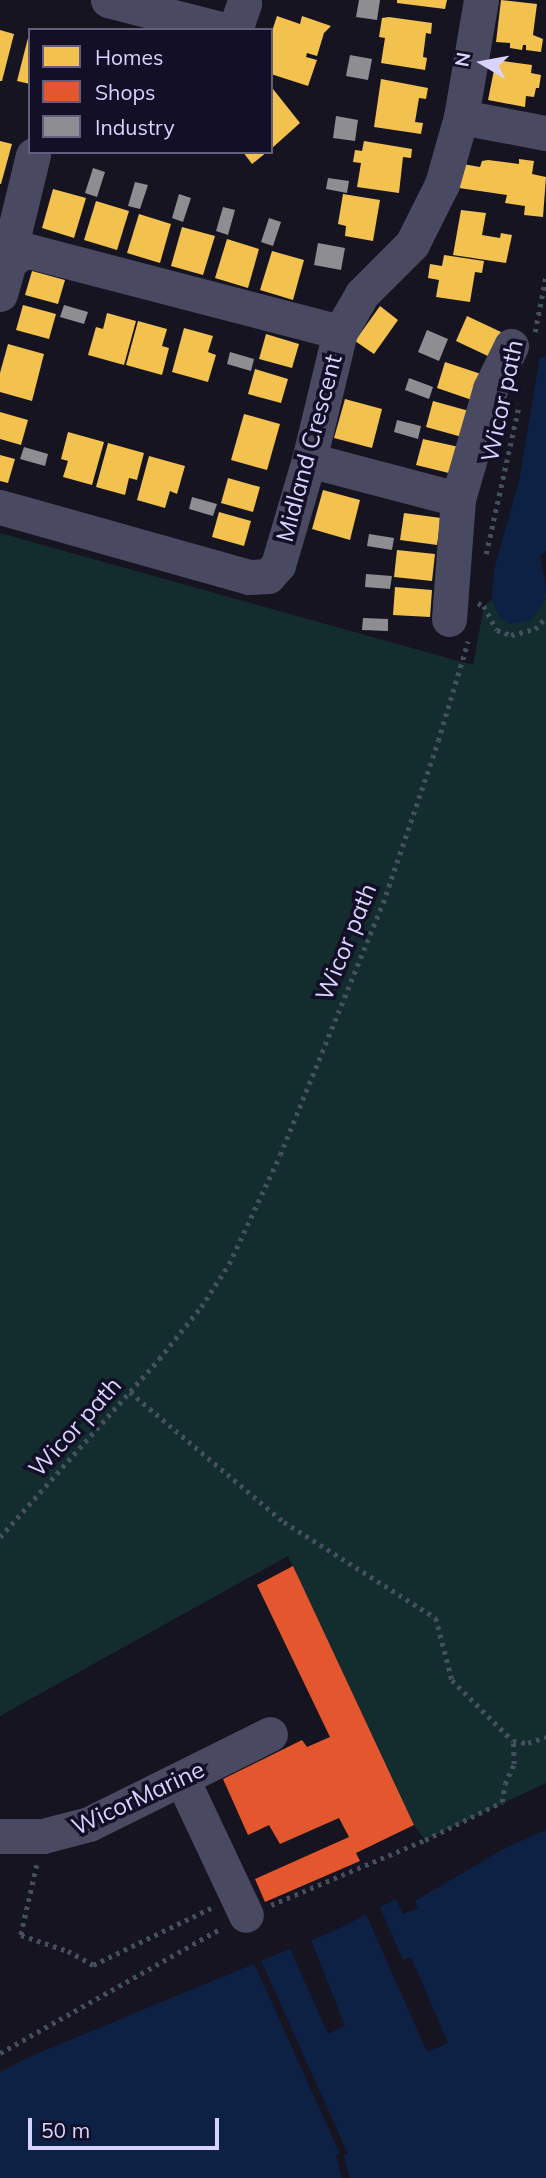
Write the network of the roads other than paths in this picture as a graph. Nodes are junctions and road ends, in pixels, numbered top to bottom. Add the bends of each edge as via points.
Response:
1 (108, 0) edge
2 (481, 0) edge
3 (234, 21) edge
4 (461, 117) junction
5 (546, 132) edge
6 (33, 155) dead end
7 (18, 254) junction
8 (0, 294) edge
9 (340, 332) junction
10 (523, 340) road end
11 (309, 460) junction
12 (458, 499) junction
13 (0, 506) edge
14 (467, 618) road end
15 (271, 1734) dead end
16 (182, 1779) junction
17 (0, 1837) edge
18 (246, 1915) road end

1 - 3 street
2 - 4 street
4 - 5 street
4 - 9 street via 442,184 412,244 362,294
6 - 7 street via 13,237
7 - 8 street via 9,262
7 - 9 street, Midland Crescent via 25,250 44,253
9 - 11 street, Midland Crescent
10 - 12 street via 490,389
11 - 12 street
11 - 13 street, Midland Crescent via 278,565 268,576 249,577
12 - 14 street
15 - 16 street, WicorMarine
16 - 17 street, WicorMarine via 89,1824 43,1836
16 - 18 street

